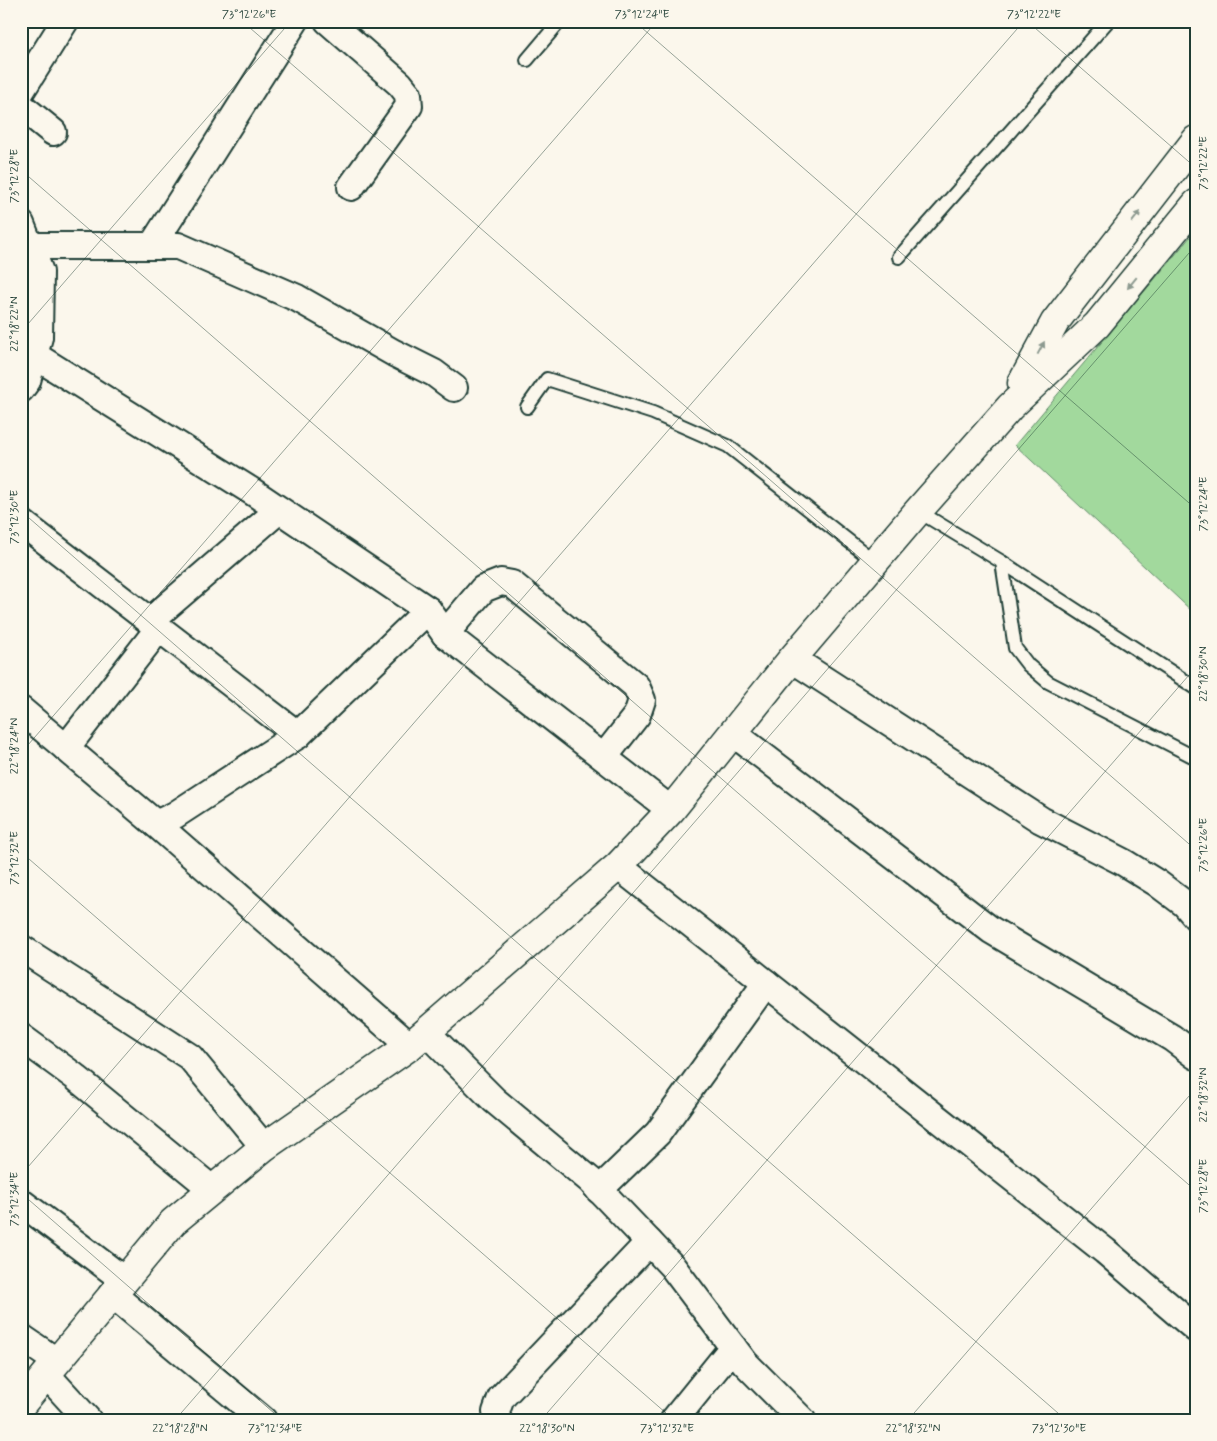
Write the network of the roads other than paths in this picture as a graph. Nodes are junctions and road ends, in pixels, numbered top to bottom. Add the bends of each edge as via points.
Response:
1 (65, 21) edge
2 (295, 21) edge
3 (328, 21) edge
4 (560, 21) edge
5 (1108, 21) edge
6 (527, 60) dead end
7 (21, 91) edge
8 (21, 106) edge
9 (54, 132) dead end
10 (1196, 140) edge
11 (351, 188) dead end
12 (1196, 204) edge
13 (26, 235) edge
14 (152, 246) junction
15 (899, 257) dead end
16 (34, 355) junction
17 (454, 388) dead end
18 (21, 389) edge
19 (527, 407) dead end
20 (1010, 407) junction
21 (279, 510) junction
22 (918, 511) junction
23 (21, 522) edge
24 (874, 561) junction
25 (1002, 562) junction
26 (428, 610) junction
27 (154, 624) junction
28 (445, 634) junction
29 (792, 659) junction
30 (1196, 688) edge
31 (21, 710) edge
32 (733, 733) junction
33 (298, 735) junction
34 (66, 748) junction
35 (604, 757) junction
36 (1196, 758) edge
37 (672, 810) junction
38 (156, 824) junction
39 (618, 866) junction
40 (1196, 917) edge
41 (21, 948) edge
42 (766, 983) junction
43 (21, 1037) edge
44 (418, 1039) junction
45 (1196, 1056) edge
46 (264, 1147) junction
47 (212, 1189) junction
48 (599, 1190) junction
49 (21, 1202) edge
50 (649, 1242) junction
51 (118, 1287) junction
52 (1196, 1329) edge
53 (21, 1337) edge
54 (733, 1347) junction
55 (51, 1368) junction
56 (21, 1404) edge
57 (88, 1420) edge
58 (263, 1420) edge
59 (498, 1420) edge
60 (674, 1420) edge
61 (802, 1420) edge

1 - 7 street
2 - 14 street
3 - 11 street via 408,94 409,106
4 - 6 lane
5 - 15 lane
8 - 9 street
20 -> 10 street via 1055,322
12 -> 20 street via 1097,325
13 - 14 street
13 - 16 street via 40,272 39,337
14 - 17 street via 178,246 297,298 434,373
16 - 18 street via 27,381
16 - 21 street
19 - 24 lane via 546,379 654,413 728,446
20 - 22 street
21 - 26 street
21 - 27 street
22 - 24 street
22 - 25 lane
23 - 27 street
24 - 29 street
25 - 30 lane
25 - 36 lane via 1015,648 1028,665 1048,682
26 - 28 street
26 - 33 street
27 - 33 street
27 - 34 street
28 - 35 street
28 - 35 street via 483,590 501,582 512,584 636,686 642,700 637,715
29 - 32 street
29 - 40 street via 1041,820 1157,883 1186,904
31 - 34 street
32 - 37 street
32 - 45 street via 992,930 1172,1038
33 - 38 street
34 - 38 street
35 - 37 street
37 - 39 street
38 - 44 street
39 - 42 street
39 - 44 street
41 - 46 street via 190,1057
42 - 48 street via 658,1133
42 - 52 street via 1105,1251
43 - 47 street
44 - 46 street
44 - 48 street
46 - 47 street
47 - 51 street via 173,1222
48 - 50 street
49 - 51 street
50 - 54 street via 672,1266
50 - 59 street via 501,1398 496,1412
51 - 55 street
51 - 58 street
53 - 55 street
54 - 60 street
54 - 61 street
55 - 56 street
55 - 57 street

